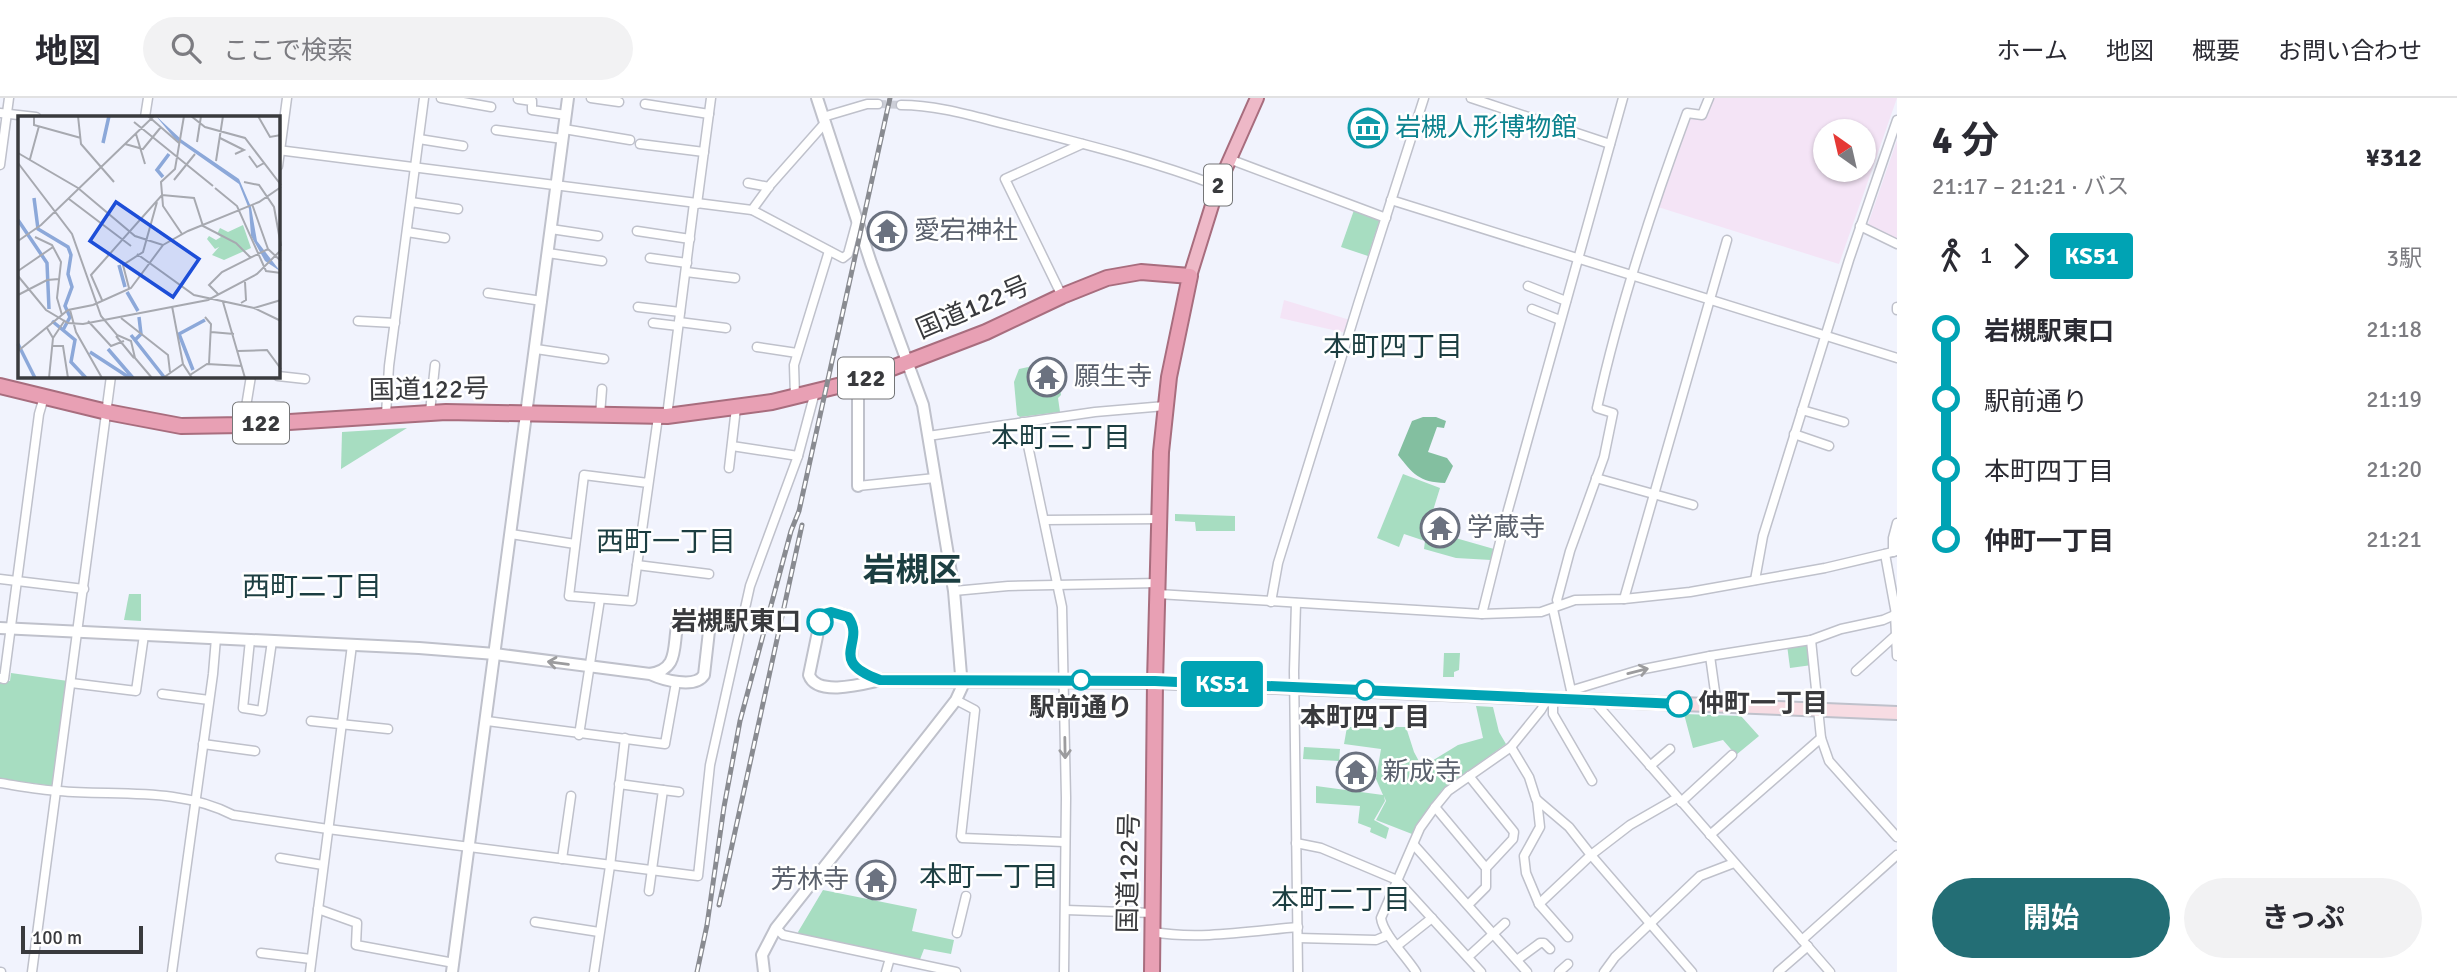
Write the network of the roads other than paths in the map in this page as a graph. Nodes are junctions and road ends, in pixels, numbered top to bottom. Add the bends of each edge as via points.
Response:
1 (9, 98) edge
2 (148, 98) edge
3 (287, 98) edge
4 (424, 98) edge
5 (441, 98) edge
6 (568, 98) edge
7 (591, 98) edge
8 (711, 98) edge
9 (817, 98) edge
10 (1257, 98) edge
11 (1424, 98) edge
12 (1471, 98) edge
13 (1508, 98) edge
14 (1623, 98) edge
15 (1709, 98) edge
16 (519, 99) edge
17 (866, 101) edge
18 (618, 102) dead end
19 (645, 104) dead end
20 (878, 104) dead end
21 (901, 105) dead end
22 (491, 107) dead end
23 (1504, 109) junction
24 (3, 113) edge
25 (566, 114) junction
26 (709, 114) junction
27 (28, 116) edge
28 (145, 116) edge
29 (824, 120) junction
30 (1897, 120) edge
31 (496, 130) dead end
32 (563, 134) junction
33 (419, 139) junction
34 (630, 140) dead end
35 (280, 144) edge
36 (640, 144) dead end
37 (1082, 144) junction
38 (1610, 144) junction
39 (463, 146) dead end
40 (280, 150) edge
41 (704, 152) junction
42 (1229, 159) junction
43 (0, 164) edge
44 (415, 168) junction
45 (748, 183) dead end
46 (557, 186) junction
47 (1218, 186) junction
48 (769, 187) junction
49 (1391, 200) junction
50 (411, 202) junction
51 (696, 204) junction
52 (458, 209) dead end
53 (752, 210) junction
54 (1386, 218) junction
55 (858, 220) junction
56 (1860, 226) junction
57 (551, 229) junction
58 (637, 231) dead end
59 (407, 232) junction
60 (598, 236) dead end
61 (444, 238) dead end
62 (690, 239) junction
63 (1727, 240) dead end
64 (1897, 244) edge
65 (829, 251) junction
66 (548, 253) junction
67 (650, 258) dead end
68 (1577, 259) junction
69 (602, 261) dead end
70 (686, 267) junction
71 (1189, 276) junction
72 (1631, 276) junction
73 (735, 278) dead end
74 (1528, 286) dead end
75 (488, 293) dead end
76 (1062, 296) junction
77 (1710, 298) junction
78 (542, 301) junction
79 (1566, 301) junction
80 (638, 307) dead end
81 (1532, 309) dead end
82 (680, 312) junction
83 (1560, 320) junction
84 (358, 321) dead end
85 (395, 323) junction
86 (653, 323) dead end
87 (679, 324) junction
88 (726, 328) dead end
89 (1825, 336) junction
90 (757, 347) dead end
91 (536, 349) junction
92 (797, 353) junction
93 (1897, 358) edge
94 (604, 359) dead end
95 (908, 363) junction
96 (435, 365) dead end
97 (280, 376) edge
98 (111, 378) edge
99 (251, 378) edge
100 (304, 379) dead end
101 (858, 381) junction
102 (0, 386) edge
103 (602, 389) dead end
104 (815, 392) junction
105 (44, 397) junction
106 (795, 397) junction
107 (1164, 406) junction
108 (736, 408) junction
109 (1802, 410) junction
110 (107, 412) junction
111 (430, 412) junction
112 (386, 414) junction
113 (527, 414) junction
114 (600, 415) junction
115 (662, 416) junction
116 (1023, 422) junction
117 (1844, 422) dead end
118 (243, 425) junction
119 (1794, 434) junction
120 (928, 436) junction
121 (732, 446) junction
122 (1829, 446) dead end
123 (798, 456) junction
124 (729, 468) dead end
125 (935, 478) junction
126 (1596, 478) junction
127 (648, 483) junction
128 (858, 486) joint
129 (1653, 493) junction
130 (1693, 505) dead end
131 (1160, 519) junction
132 (1045, 520) junction
133 (1897, 523) edge
134 (511, 534) junction
135 (575, 544) junction
136 (1892, 553) edge
137 (637, 565) junction
138 (709, 574) dead end
139 (0, 579) edge
140 (1755, 580) junction
141 (17, 581) junction
142 (1059, 586) junction
143 (84, 589) junction
144 (1158, 589) junction
145 (954, 591) junction
146 (600, 599) junction
147 (1624, 599) junction
148 (1271, 601) junction
149 (1297, 603) junction
150 (1556, 607) junction
151 (1482, 614) junction
152 (1896, 614) edge
153 (6, 628) edge
154 (78, 632) junction
155 (144, 635) junction
156 (1896, 635) edge
157 (215, 638) junction
158 (250, 640) junction
159 (1811, 640) junction
160 (272, 641) junction
161 (352, 645) junction
162 (495, 654) junction
163 (1710, 656) junction
164 (1897, 656) edge
165 (671, 664) junction
166 (589, 667) junction
167 (1856, 671) dead end
168 (650, 674) junction
169 (0, 678) edge
170 (880, 680) junction
171 (962, 680) junction
172 (1063, 680) junction
173 (1155, 681) junction
174 (71, 683) junction
175 (677, 684) junction
176 (1295, 687) junction
177 (162, 694) dead end
178 (1572, 694) junction
179 (1550, 698) junction
180 (209, 700) junction
181 (956, 700) junction
182 (1593, 700) junction
183 (1717, 706) junction
184 (1818, 710) junction
185 (1897, 713) edge
186 (311, 721) dead end
187 (486, 721) junction
188 (342, 724) junction
189 (388, 729) dead end
190 (579, 734) junction
191 (625, 738) junction
192 (1821, 738) junction
193 (203, 744) junction
194 (1511, 747) junction
195 (1670, 749) dead end
196 (255, 751) dead end
197 (1732, 755) dead end
198 (1650, 766) junction
199 (1469, 776) junction
200 (1592, 781) dead end
201 (0, 783) edge
202 (619, 784) junction
203 (663, 790) junction
204 (58, 791) junction
205 (679, 792) dead end
206 (571, 796) dead end
207 (1536, 799) junction
208 (1679, 800) junction
209 (195, 802) junction
210 (1435, 807) junction
211 (328, 829) junction
212 (1710, 835) junction
213 (1897, 838) edge
214 (1064, 842) junction
215 (1296, 843) junction
216 (1413, 845) junction
217 (469, 847) junction
218 (1897, 855) edge
219 (1591, 856) junction
220 (280, 859) dead end
221 (562, 859) junction
222 (1734, 863) junction
223 (323, 865) junction
224 (610, 866) junction
225 (1486, 868) junction
226 (651, 870) junction
227 (1397, 880) junction
228 (649, 891) dead end
229 (966, 897) dead end
230 (1469, 904) junction
231 (1539, 904) junction
232 (318, 909) junction
233 (1066, 910) junction
234 (1153, 913) junction
235 (1432, 918) junction
236 (535, 922) dead end
237 (1505, 923) dead end
238 (1650, 925) junction
239 (1298, 927) junction
240 (776, 928) junction
241 (599, 932) junction
242 (1153, 932) junction
243 (957, 933) dead end
244 (1494, 933) junction
245 (1388, 935) junction
246 (1568, 937) dead end
247 (1298, 938) junction
248 (1805, 943) junction
249 (1398, 945) junction
250 (1550, 949) dead end
251 (261, 953) dead end
252 (1468, 957) junction
253 (890, 958) junction
254 (311, 959) junction
255 (1517, 960) junction
256 (1568, 964) dead end
257 (453, 967) edge
258 (951, 971) edge
259 (32, 972) edge
260 (172, 972) edge
261 (310, 972) edge
262 (594, 972) edge
263 (764, 972) edge
264 (886, 972) edge
265 (1064, 972) edge
266 (1152, 972) edge
267 (1298, 972) edge
268 (1416, 972) edge
269 (1481, 972) edge
270 (1527, 972) edge
271 (1559, 972) edge
272 (1604, 972) edge
273 (1692, 972) edge
274 (1778, 972) edge
275 (1830, 972) edge

1 - 24 street
2 - 28 street
3 - 35 street
4 - 33 street
5 - 22 street
6 - 25 street
7 - 18 street
8 - 26 street
9 - 29 street
10 - 42 main road, 2
11 - 49 street
12 - 23 street
13 - 23 street
14 - 38 street
15 - 72 street via 1702,115 1687,113
16 - 25 street via 532,101 532,110
17 - 20 street
17 - 29 street
19 - 26 street
21 - 37 street via 945,110
23 - 38 street
24 - 27 street
24 - 43 street
25 - 32 street
26 - 41 street
29 - 48 street
29 - 55 street
30 - 56 street
31 - 32 street
32 - 34 street
32 - 46 street
33 - 39 street
33 - 44 street
36 - 41 street
37 - 47 street
37 - 76 street via 1005,179
38 - 68 street
40 - 44 street
41 - 51 street
42 - 47 main road, 2
42 - 54 street
44 - 46 street
44 - 50 street
45 - 48 street
46 - 51 street
46 - 57 street
47 - 71 main road, 2
48 - 53 street
49 - 54 street
49 - 68 street
50 - 52 street
50 - 59 street
51 - 53 street
51 - 62 street
53 - 65 street
54 - 148 street
55 - 65 street via 848,254 843,258
55 - 95 street
56 - 64 street
56 - 89 street
57 - 60 street
57 - 66 street
58 - 62 street
59 - 61 street
59 - 85 street
62 - 70 street
63 - 77 street
65 - 92 street
66 - 69 street
66 - 78 street
67 - 70 street
68 - 72 street
68 - 79 street
70 - 73 street
70 - 82 street
71 - 76 highway, 国道122号 / 122 via 1123,274
71 - 107 highway, 国道122号
72 - 77 street
72 - 126 street via 1597,408 1613,413
74 - 79 street
75 - 78 street
76 - 95 highway, 国道122号 / 122
77 - 89 street
77 - 129 street
78 - 91 street
79 - 83 street
80 - 82 street
81 - 83 street
82 - 87 street
83 - 151 street
84 - 85 street
85 - 112 street
86 - 87 street
87 - 88 street
87 - 115 street
89 - 93 street
89 - 109 street
90 - 92 street
91 - 94 street
91 - 113 street
92 - 106 street
95 - 101 highway, 国道122号 / 122
95 - 120 street
96 - 111 street
97 - 100 street
98 - 110 street
99 - 118 street
101 - 104 highway, 国道122号 / 122
101 - 128 street
102 - 105 highway, 国道122号 / 122
103 - 114 street
104 - 106 highway, 国道122号 / 122
104 - 123 street
105 - 110 highway, 国道122号 / 122
105 - 141 street
106 - 108 highway, 国道122号 / 122
107 - 116 street
107 - 131 highway, 国道122号
108 - 115 highway, 国道122号 / 122
108 - 121 street
109 - 117 street
109 - 119 street
110 - 118 highway, 国道122号 / 122 via 181,426
110 - 143 street
111 - 112 highway, 国道122号 / 122
111 - 113 highway, 国道122号 / 122
112 - 118 highway, 国道122号 / 122
113 - 114 highway, 国道122号 / 122
113 - 134 street
114 - 115 highway, 国道122号 / 122
115 - 127 street
116 - 120 street
116 - 132 street
119 - 122 street
119 - 140 street via 1763,536
120 - 125 street
121 - 123 street
121 - 124 street
123 - 226 street via 750,586 710,765 698,876
125 - 128 street
125 - 145 street
126 - 129 street
126 - 150 street
127 - 135 street via 584,475
127 - 137 street
129 - 130 street
129 - 147 street
131 - 132 street
131 - 144 highway, 国道122号
132 - 142 street
133 - 136 street
134 - 135 street
134 - 162 street
135 - 146 street via 569,596
136 - 140 street
136 - 152 street
137 - 138 street
137 - 146 street via 632,601
139 - 141 street
140 - 147 street
141 - 143 street
141 - 153 street
142 - 144 street
142 - 145 street
142 - 172 street
143 - 154 street
144 - 148 street
144 - 173 highway, 国道122号
145 - 171 street
146 - 166 street
147 - 150 street via 1575,600
148 - 149 street
149 - 151 street
149 - 176 street
150 - 151 street via 1541,612
150 - 178 street
152 - 156 street
152 - 159 street
153 - 154 street
153 - 169 street via 4,679
154 - 155 street
154 - 174 street
155 - 157 street
155 - 174 street via 136,691
156 - 164 street
156 - 167 street
157 - 158 street
157 - 180 street
158 - 160 street
158 - 160 street via 243,708 262,711
159 - 163 street
159 - 184 street
160 - 161 street
161 - 162 street
161 - 188 street
166 -> 162 street
162 - 187 street
178 -> 163 street via 1639,670
163 - 183 street
165 - 168 street
165 - 175 street
165 - 175 street via 680,620 706,624 704,675 694,683
166 - 168 street
166 - 190 street
168 - 175 street
170 - 170 street via 835,688 810,680 824,614 845,615 851,620 851,661 859,671
170 - 171 main road
171 - 172 main road
171 - 181 street
172 - 173 main road
172 -> 214 street
173 - 176 main road
173 - 234 highway, 国道122号
174 - 204 street
175 - 191 street via 665,744
176 - 179 main road
176 - 215 street
177 - 180 street
178 - 179 main road
178 - 182 main road
179 - 194 street
179 - 200 street via 1553,714
180 - 193 street
181 - 214 street via 975,710 962,838
181 - 240 street
182 - 183 main road
182 - 198 street
183 - 184 main road
184 - 185 main road
184 - 192 street
186 - 188 street
187 - 190 street
187 - 217 street
188 - 189 street
188 - 211 street
190 - 191 street
191 - 202 street
192 - 212 street
192 - 213 street via 1829,761
193 - 196 street
193 - 209 street
194 - 199 street
194 - 207 street via 1530,777
195 - 198 street
197 - 208 street
198 - 208 street
199 - 210 street
199 - 225 street via 1514,832 1513,839
201 - 204 street
202 - 203 street
202 - 224 street
203 - 205 street
203 - 226 street
204 - 209 street via 155,794
204 - 259 street
206 - 221 street
207 - 219 street via 1569,827
207 - 231 street via 1540,827 1524,856
208 - 212 street
208 - 219 street via 1630,825
209 - 211 street via 233,815
209 - 260 street
210 - 216 street
210 - 225 street
211 - 217 street
211 - 223 street
212 - 222 street
214 - 233 street
215 - 227 street via 1321,848
215 - 239 street
216 - 227 street
216 - 230 street
217 - 221 street
217 - 257 street
218 - 248 street
219 - 231 street
219 - 238 street
220 - 223 street
221 - 224 street
222 - 238 street via 1700,876
222 - 248 street
223 - 232 street
224 - 226 street
224 - 241 street
225 - 230 street via 1486,887
226 - 228 street
227 - 235 street
227 - 245 street via 1381,918
229 - 243 street
230 - 244 street
231 - 246 street
232 - 254 street
232 - 257 street via 358,923 356,945
233 - 234 street
233 - 265 street
234 - 242 highway, 国道122号
235 - 249 street
235 - 252 street
236 - 241 street
237 - 244 street
238 - 272 street
238 - 273 street
239 - 242 street via 1211,934
239 - 247 street
240 - 253 street via 783,935
240 - 263 street via 762,955
241 - 262 street
242 - 266 highway, 国道122号
244 - 252 street
244 - 255 street
245 - 247 street via 1376,940
245 - 249 street
247 - 267 street
248 - 274 street
248 - 275 street
249 - 268 street
250 - 255 street via 1540,943
251 - 254 street
252 - 269 street
253 - 258 street
253 - 264 street
254 - 261 street
255 - 270 street
256 - 271 street

